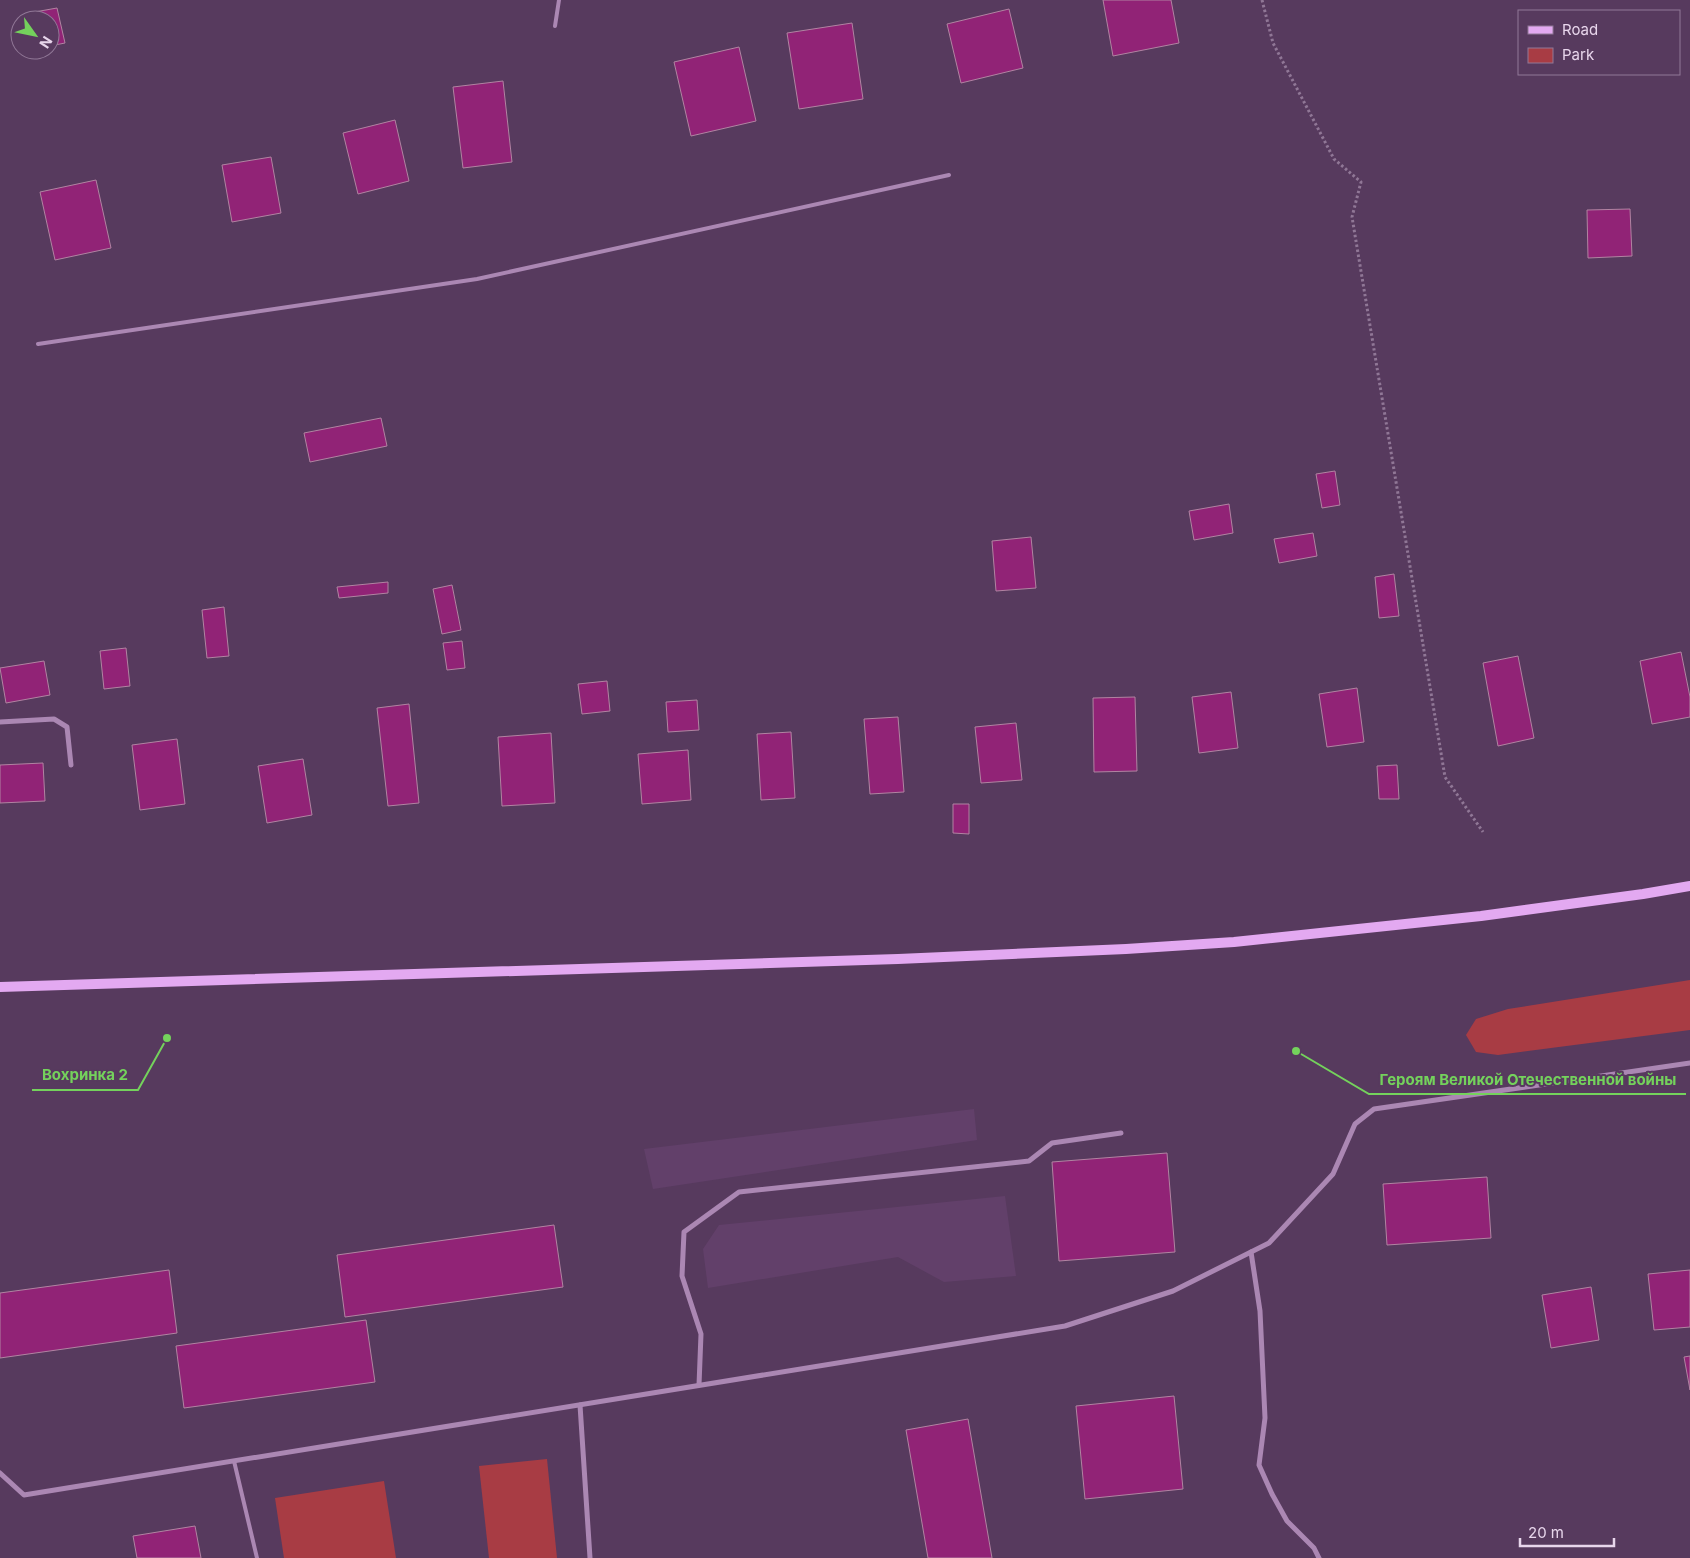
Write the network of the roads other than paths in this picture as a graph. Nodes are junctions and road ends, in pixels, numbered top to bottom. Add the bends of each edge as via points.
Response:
1 (558, 0) edge
2 (555, 26) dead end
3 (949, 175) dead end
4 (38, 344) dead end
5 (0, 722) edge
6 (71, 765) dead end
7 (1690, 886) edge
8 (0, 987) edge
9 (1690, 1063) edge
10 (1121, 1133) dead end
11 (1251, 1252) junction
12 (699, 1385) junction
13 (580, 1405) junction
14 (234, 1461) junction
15 (0, 1473) edge
16 (257, 1558) edge
17 (590, 1558) edge
18 (1319, 1558) edge

1 - 2 lane
3 - 4 lane via 476,279
5 - 6 street via 54,719 67,727
7 - 8 main road via 1472,917 1244,941 1126,949
9 - 11 street via 1374,1109 1355,1124 1333,1174 1269,1243
10 - 12 street via 1052,1144 1029,1161 739,1192 684,1232 682,1276 701,1334
11 - 12 street via 1173,1291 1065,1326
11 - 18 street via 1260,1311 1265,1418 1259,1465 1287,1521 1314,1548
12 - 13 street
13 - 14 street
13 - 17 street
14 - 15 street via 24,1495
14 - 16 lane

